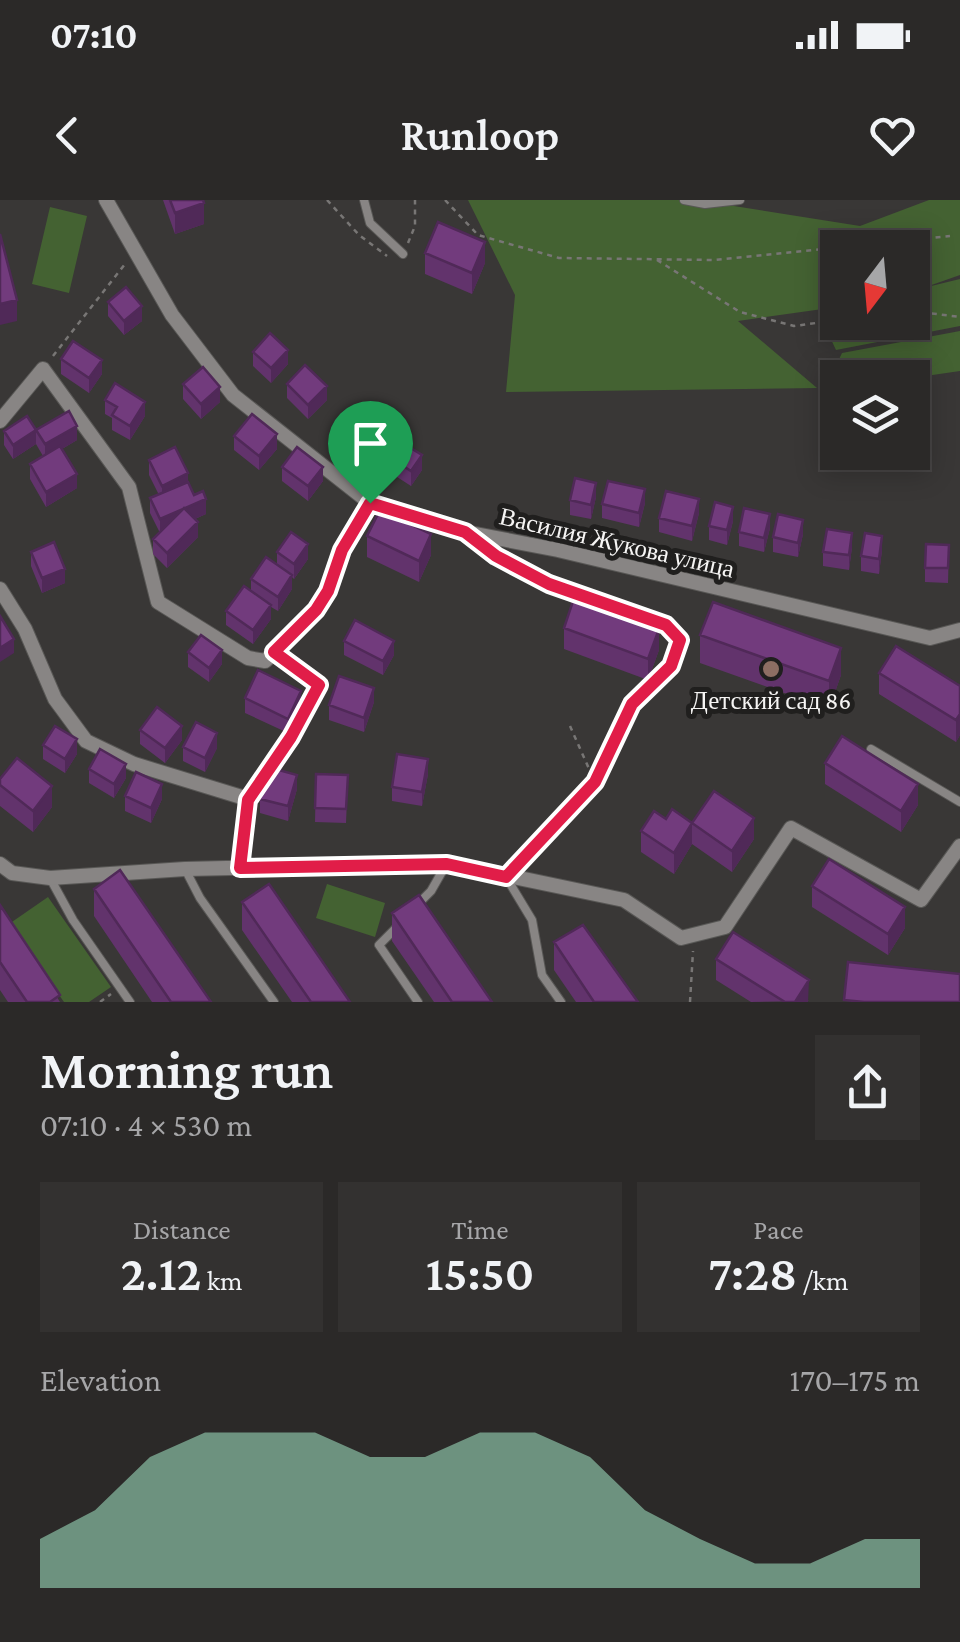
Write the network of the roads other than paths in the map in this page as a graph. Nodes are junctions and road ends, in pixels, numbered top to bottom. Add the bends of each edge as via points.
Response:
1 (106, 200) edge
2 (364, 200) edge
3 (684, 200) edge
4 (740, 200) edge
5 (403, 254) road end
6 (0, 420) edge
7 (370, 503) junction
8 (465, 532) junction
9 (0, 589) edge
10 (960, 630) edge
11 (671, 666) road end
12 (319, 685) road end
13 (871, 749) edge
14 (248, 800) junction
15 (960, 802) edge
16 (960, 846) edge
17 (0, 864) edge
18 (447, 864) junction
19 (240, 868) junction
20 (185, 869) junction
21 (506, 877) junction
22 (50, 878) junction
23 (130, 1002) edge
24 (274, 1002) edge
25 (418, 1002) edge
26 (560, 1002) edge

1 - 7 street, Василия Жукова улица via 172,315 232,395
2 - 5 lane via 370,223
3 - 4 lane
6 - 7 street via 43,369 129,487 158,602 248,658 264,661 316,610
7 - 8 street, Василия Жукова улица
8 - 10 street, Василия Жукова улица via 930,638
8 - 11 lane via 549,584 666,625 680,640
9 - 14 street via 26,629 55,698 86,741 134,764
12 - 14 street
13 - 15 lane
14 - 19 street
16 - 21 street via 921,900 792,828 725,927 681,938 624,900
17 - 22 street via 12,873
18 - 19 street
18 - 21 street
18 - 25 lane via 431,891 379,945
19 - 20 street
20 - 22 street
20 - 24 lane
21 - 26 lane via 532,920 542,975
22 - 23 lane

